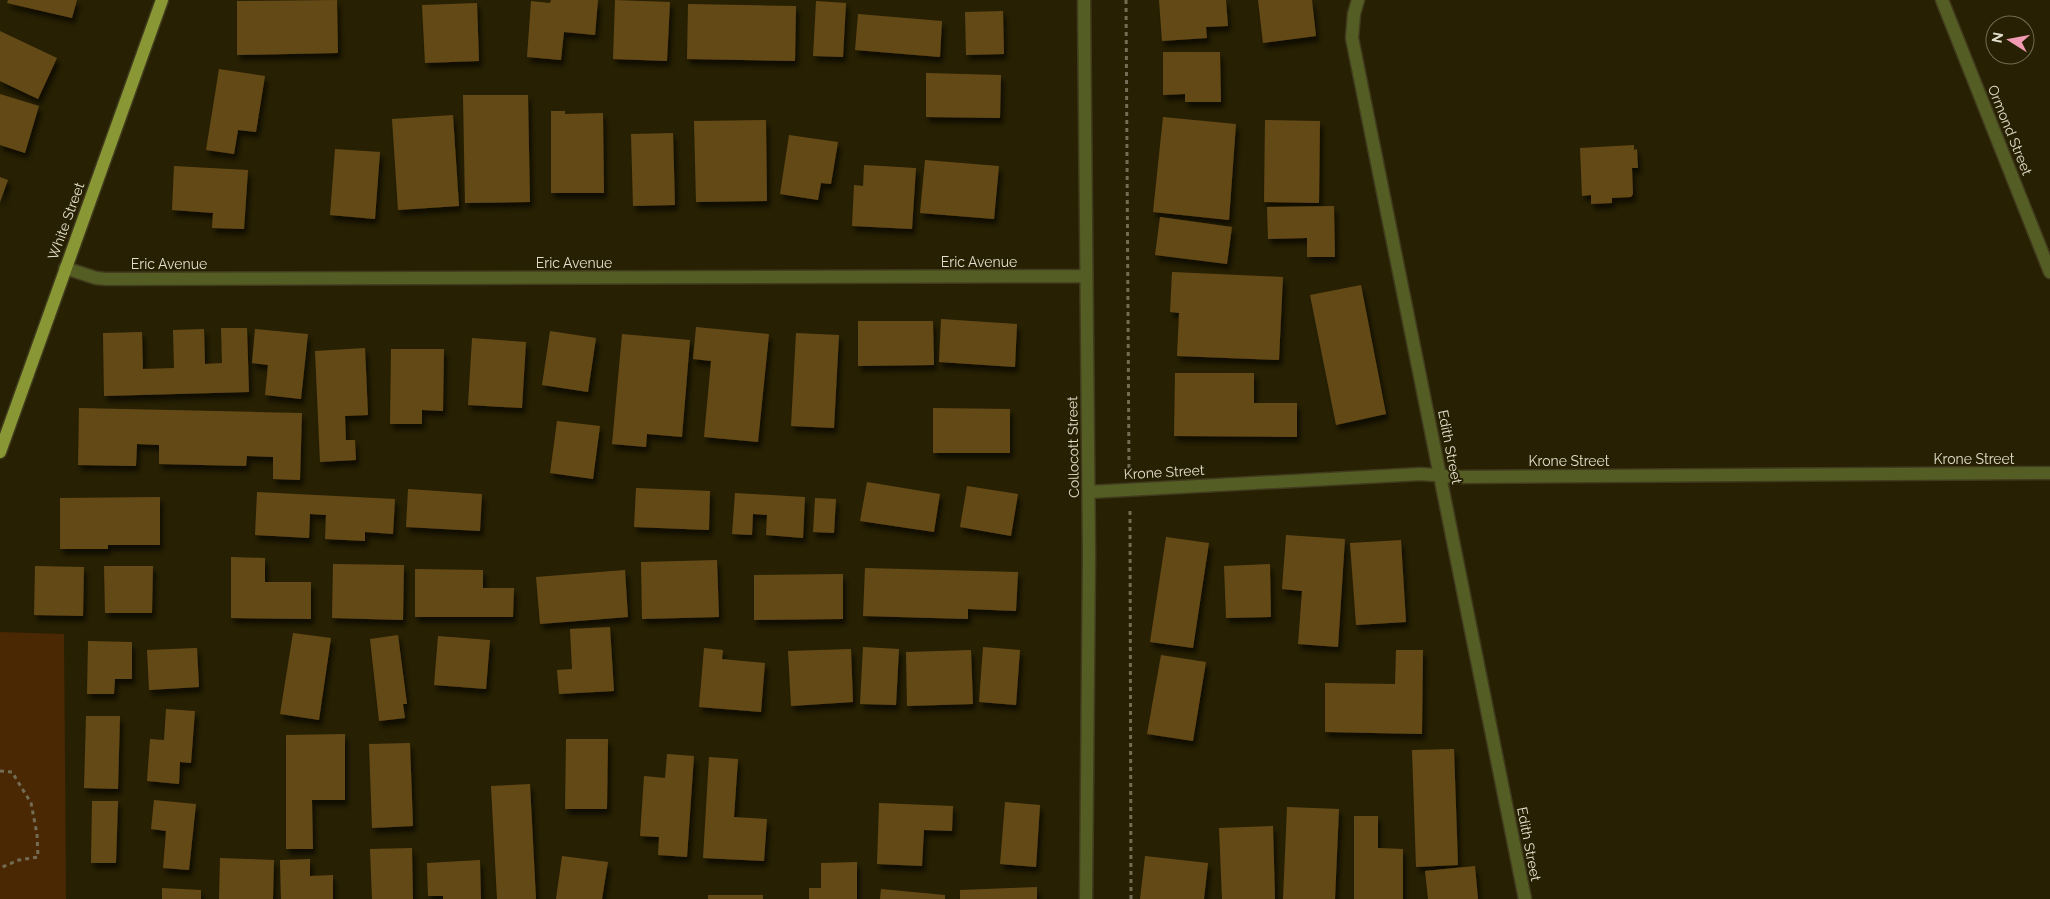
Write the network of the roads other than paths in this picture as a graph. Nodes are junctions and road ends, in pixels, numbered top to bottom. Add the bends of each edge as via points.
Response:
1 (162, 0) edge
2 (1084, 0) edge
3 (1358, 0) edge
4 (1942, 0) edge
5 (65, 268) junction
6 (2050, 272) edge
7 (1085, 276) junction
8 (0, 452) edge
9 (2050, 473) edge
10 (1440, 476) junction
11 (1089, 492) junction
12 (1087, 897) edge
13 (1525, 899) edge

1 - 5 main road, White Street
2 - 7 street, Collocott Street
3 - 10 street, Edith Street via 1352,38
4 - 6 street, Ormond Street
5 - 7 street, Eric Avenue via 106,279
5 - 8 main road, White Street
7 - 11 street, Collocott Street
9 - 10 street, Krone Street
10 - 11 street, Krone Street
10 - 13 street, Edith Street
11 - 12 street, Collocott Street

